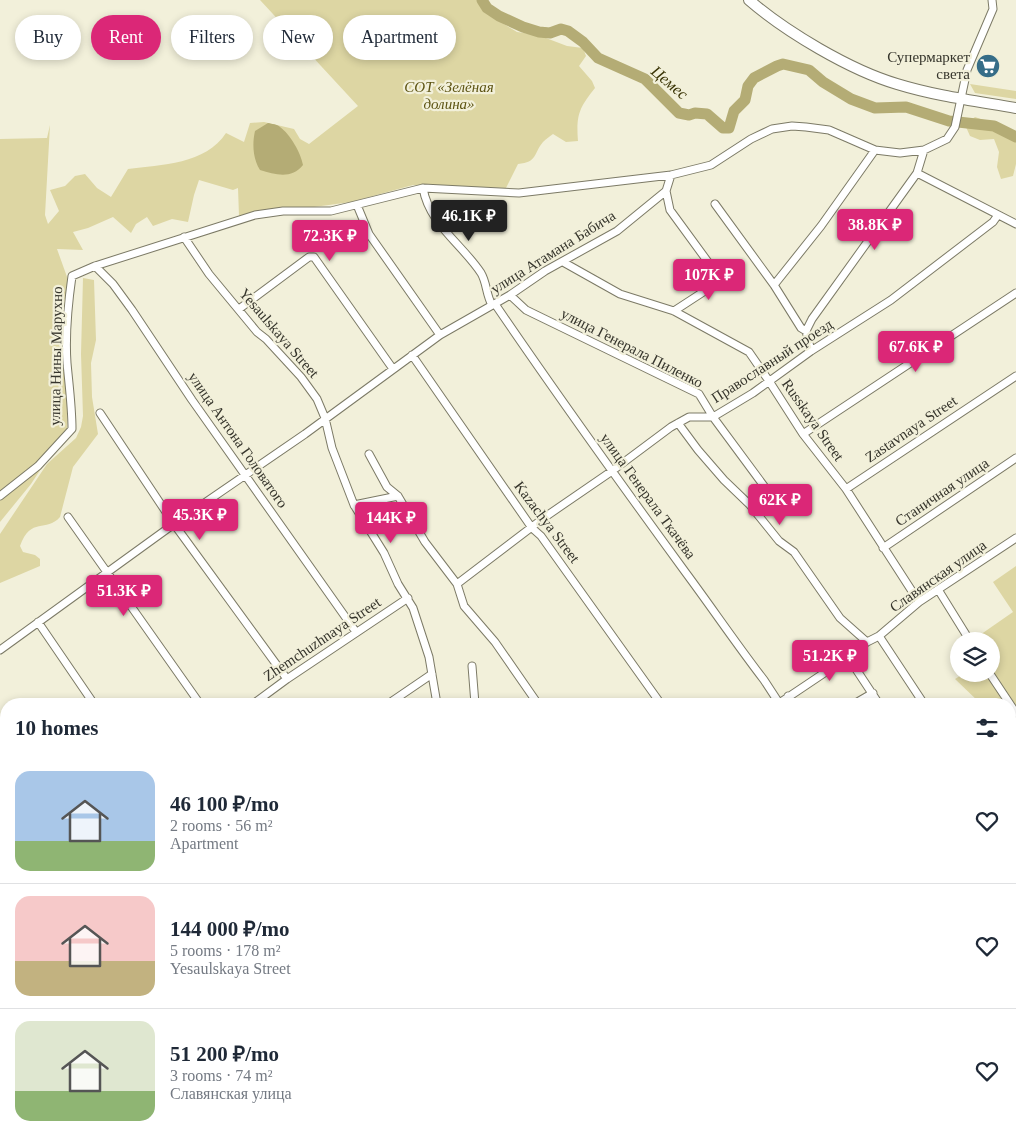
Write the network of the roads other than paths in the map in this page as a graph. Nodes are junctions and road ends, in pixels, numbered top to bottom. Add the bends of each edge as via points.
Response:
1 (749, 0) edge
2 (992, 0) edge
3 (962, 98) junction
4 (1016, 108) edge
5 (875, 150) junction
6 (924, 150) junction
7 (918, 173) junction
8 (671, 175) junction
9 (423, 188) junction
10 (666, 191) junction
11 (716, 204) dead end
12 (357, 205) junction
13 (998, 215) junction
14 (1016, 224) edge
15 (184, 237) junction
16 (562, 262) junction
17 (95, 266) junction
18 (774, 285) junction
19 (1016, 292) edge
20 (510, 295) junction
21 (494, 305) junction
22 (239, 309) junction
23 (674, 311) junction
24 (806, 331) junction
25 (440, 335) junction
26 (811, 351) junction
27 (412, 355) junction
28 (394, 369) junction
29 (1016, 376) edge
30 (769, 381) junction
31 (100, 413) dead end
32 (713, 417) junction
33 (325, 418) junction
34 (678, 423) junction
35 (803, 434) junction
36 (370, 454) dead end
37 (1016, 458) edge
38 (612, 471) junction
39 (246, 475) junction
40 (764, 486) dead end
41 (846, 489) junction
42 (0, 496) edge
43 (398, 496) junction
44 (354, 505) junction
45 (68, 517) dead end
46 (174, 524) junction
47 (532, 528) junction
48 (1016, 538) edge
49 (883, 548) junction
50 (106, 573) junction
51 (457, 584) junction
52 (938, 591) junction
53 (408, 598) junction
54 (919, 602) junction
55 (38, 622) junction
56 (356, 632) junction
57 (964, 632) edge
58 (879, 636) junction
59 (867, 642) junction
60 (0, 650) edge
61 (848, 657) junction
62 (472, 666) dead end
63 (432, 674) junction
64 (286, 679) junction
65 (995, 682) edge
66 (873, 693) junction
67 (788, 696) joint
68 (90, 698) edge
69 (196, 698) edge
70 (261, 698) edge
71 (397, 698) edge
72 (436, 698) edge
73 (475, 698) edge
74 (534, 698) edge
75 (657, 698) edge
76 (774, 698) edge
77 (786, 698) edge
78 (864, 698) edge
79 (876, 698) edge
80 (920, 698) edge
81 (1006, 698) edge

1 - 3 highway via 815,46 856,67 895,84
2 - 3 street via 993,9 967,70
3 - 4 highway
3 - 6 street via 955,127 947,139
5 - 6 street via 900,153
5 - 8 street via 829,130 792,126 772,129 751,139 711,165
5 - 18 street
6 - 7 street
7 - 13 street
7 - 24 street
8 - 9 street via 519,193
8 - 10 street
9 - 12 street
9 - 21 street, улица Генерала Ткачёва via 433,216 481,273 487,296
10 - 16 street, улица Атамана Бабича via 617,231
10 - 23 street via 670,210 719,279
11 - 18 street
12 - 15 street via 331,211 283,211 255,215
12 - 25 street via 369,234
13 - 14 street
13 - 26 street, Православный проезд via 891,300
15 - 17 street
15 - 22 street, Yesaulskaya Street via 209,274
16 - 20 street, улица Атамана Бабича
16 - 23 street, Russkaya Street via 620,294
17 - 39 street, улица Антона Головатого via 132,310
17 - 42 street, улица Нины Марухно via 72,276 68,300 67,361 72,429 38,466
18 - 24 street
19 - 35 street
20 - 21 street, улица Атамана Бабича
20 - 32 street, улица Генерала Пиленко via 526,310 698,394
21 - 25 street, улица Атамана Бабича
21 - 38 street, улица Генерала Ткачёва
22 - 28 street via 309,257 314,258
22 - 33 street, Yesaulskaya Street via 301,376
23 - 30 street, Russkaya Street via 748,352
24 - 26 street
25 - 27 street, улица Атамана Бабича
26 - 30 street, Православный проезд
27 - 28 street, улица Атамана Бабича
27 - 47 street, Kazachya Street
28 - 33 street, улица Атамана Бабича
29 - 41 street, Zastavnaya Street
30 - 32 street, Православный проезд
30 - 35 street, Russkaya Street
31 - 46 street
32 - 34 street, Православный проезд via 690,417
32 - 40 street, улица Генерала Пиленко
33 - 39 street, улица Атамана Бабича
33 - 44 street, Yesaulskaya Street via 332,448
34 - 38 street, Православный проезд
34 - 59 street via 724,480 750,505 779,541 794,552 840,618
35 - 41 street, Russkaya Street
36 - 43 street via 388,487
37 - 49 street, Станичная улица
38 - 47 street, Православный проезд
38 - 76 street, улица Генерала Ткачёва
39 - 46 street, улица Атамана Бабича
39 - 56 street, улица Антона Головатого
41 - 49 street, Russkaya Street
43 - 44 street
43 - 51 street via 425,542
44 - 53 street, Yesaulskaya Street
45 - 50 street
46 - 50 street, улица Атамана Бабича
46 - 64 street
47 - 51 street, Православный проезд
47 - 75 street, Kazachya Street via 541,536
48 - 52 street, Славянская улица
49 - 54 street, Russkaya Street
50 - 55 street, улица Атамана Бабича
50 - 69 street
51 - 74 street via 464,606 495,642
52 - 54 street, Славянская улица
52 - 57 street
53 - 56 street, Zhemchuzhnaya Street
53 - 63 street, Yesaulskaya Street via 425,642
54 - 58 street, Славянская улица
55 - 60 street, улица Атамана Бабича
55 - 68 street
56 - 64 street, Zhemchuzhnaya Street
58 - 59 street, Славянская улица
58 - 80 street
59 - 61 street, Славянская улица
61 - 66 street
61 - 67 street, Славянская улица
62 - 73 street
63 - 71 street
63 - 72 street, Yesaulskaya Street
64 - 70 street, Zhemchuzhnaya Street
65 - 81 street
66 - 78 street
66 - 79 street
67 - 77 street, Славянская улица

